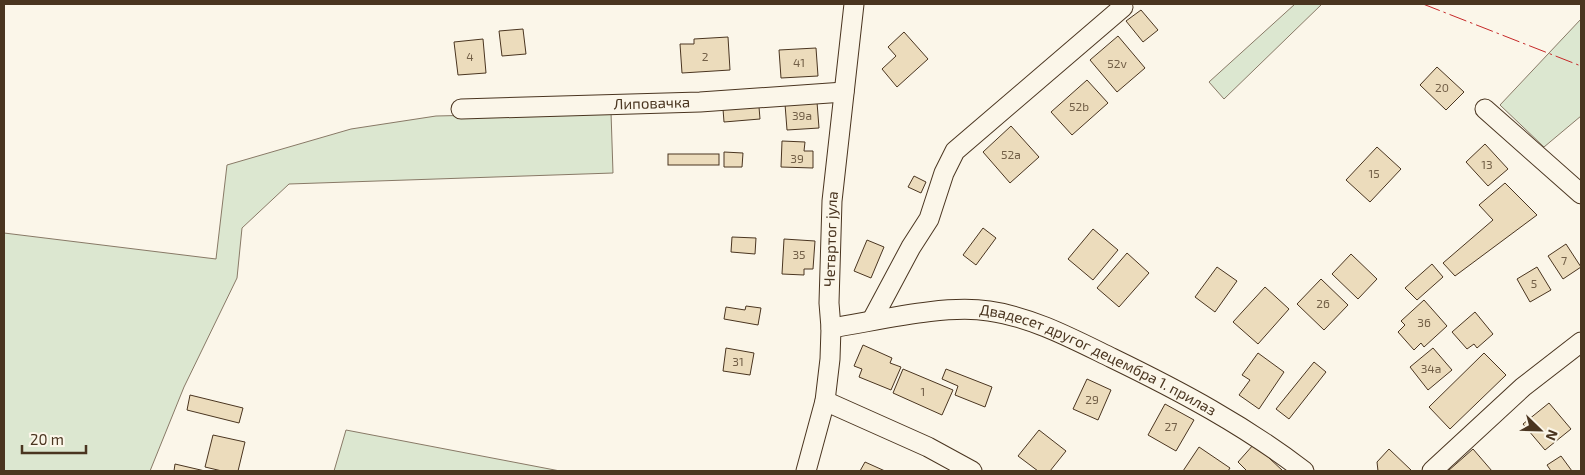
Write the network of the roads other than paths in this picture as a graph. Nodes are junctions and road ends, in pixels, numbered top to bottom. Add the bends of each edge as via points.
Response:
1 (854, 4) edge
2 (1123, 7) dead end
3 (844, 92) junction
4 (461, 109) dead end
5 (1486, 109) dead end
6 (1581, 194) edge
7 (872, 320) junction
8 (831, 328) junction
9 (1581, 342) edge
10 (825, 400) junction
11 (806, 471) edge
12 (972, 471) edge
13 (1304, 471) edge
14 (1432, 471) edge

1 - 3 street, Четвртог јула
2 - 7 street via 955,151 944,172 930,220 911,247
3 - 4 street, Липовачка via 700,102
3 - 8 street, Четвртог јула via 832,201
5 - 6 street
7 - 8 street, Двадесет другог децембра 1. прилаз
7 - 13 street, Двадесет другог децембра 1. прилаз via 954,310 988,311 1037,324 1215,410 1264,440
8 - 10 street, Четвртог јула
9 - 14 street via 1523,387
10 - 11 street, Четвртог јула
10 - 12 street

